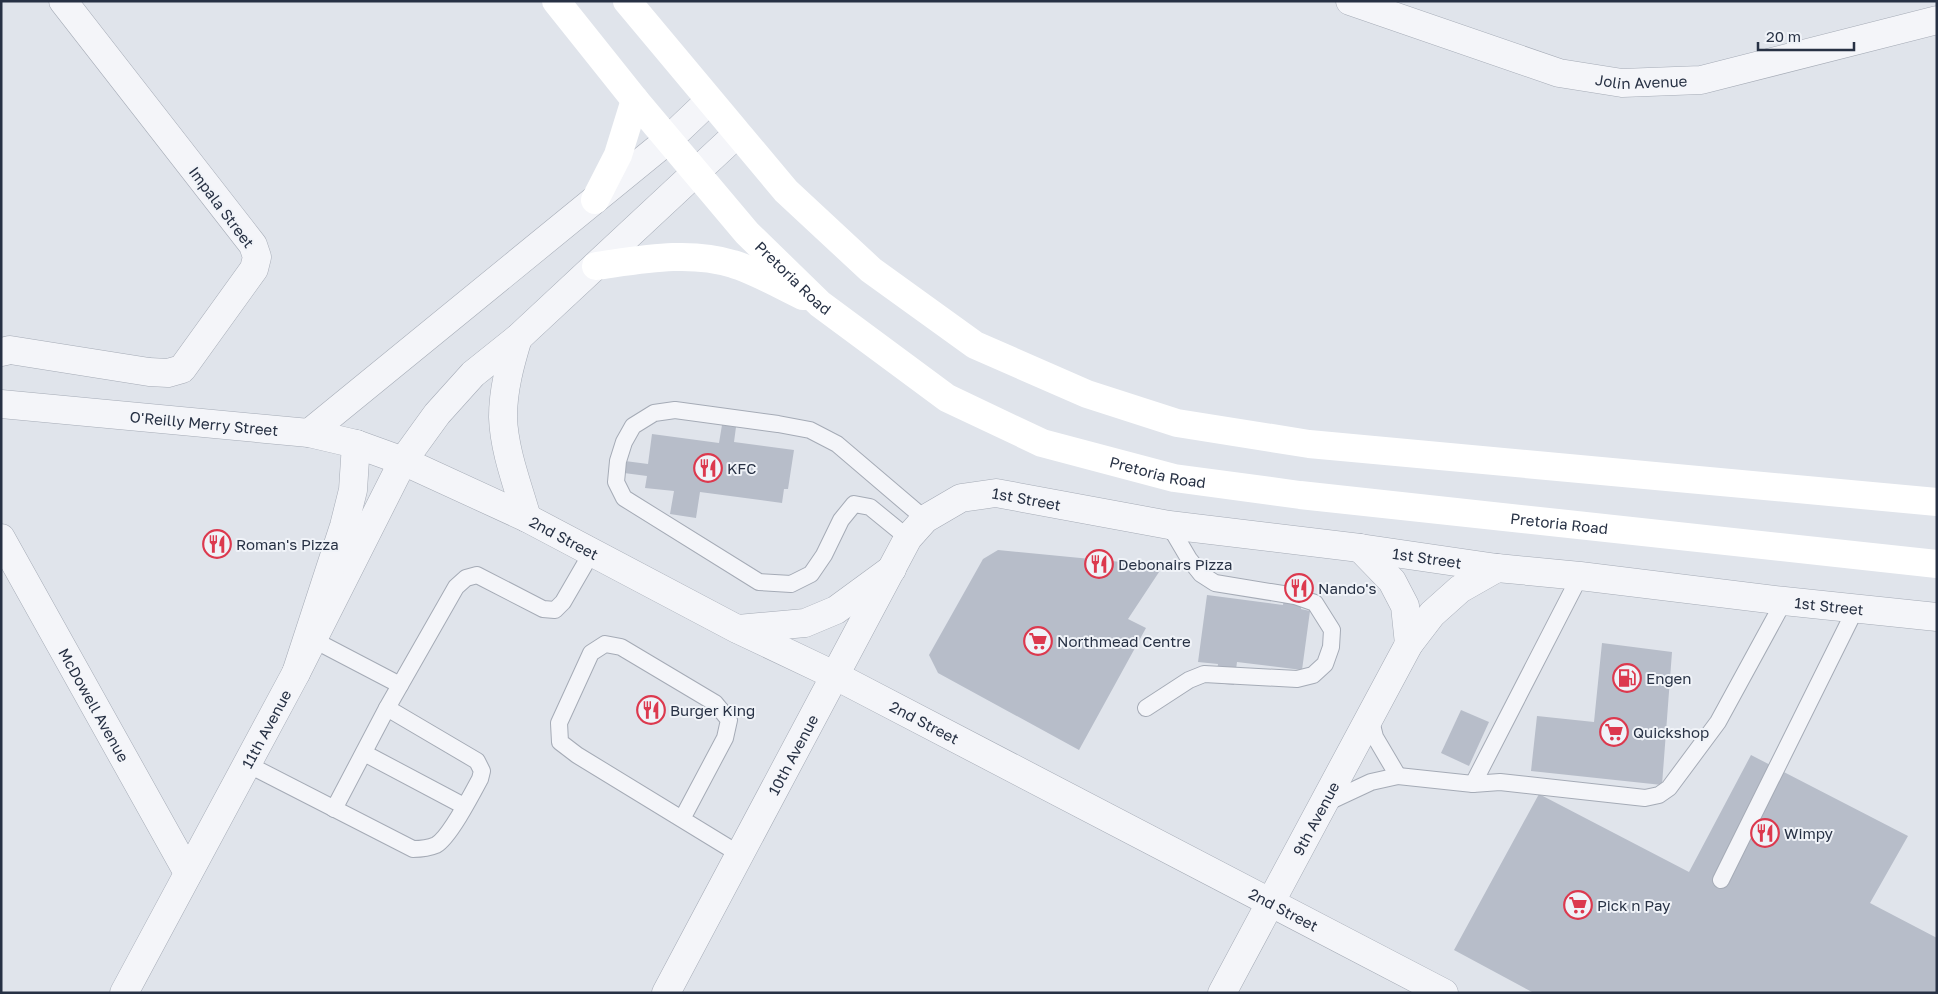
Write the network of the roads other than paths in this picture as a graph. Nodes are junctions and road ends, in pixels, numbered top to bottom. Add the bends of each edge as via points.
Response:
1 (63, 1) edge
2 (556, 1) edge
3 (627, 1) edge
4 (1350, 1) edge
5 (1937, 20) edge
6 (635, 100) junction
7 (709, 100) junction
8 (737, 134) junction
9 (668, 140) junction
10 (696, 173) junction
11 (595, 200) junction
12 (596, 266) junction
13 (820, 304) junction
14 (518, 338) junction
15 (1, 352) edge
16 (1, 404) edge
17 (309, 432) junction
18 (356, 444) junction
19 (403, 461) junction
20 (1937, 502) edge
21 (527, 518) junction
22 (1169, 525) junction
23 (916, 528) junction
24 (1, 538) edge
25 (1360, 548) junction
26 (592, 552) junction
27 (1937, 564) edge
28 (1497, 568) junction
29 (892, 569) junction
30 (1580, 576) junction
31 (1784, 601) junction
32 (1856, 608) junction
33 (1937, 617) edge
34 (737, 629) junction
35 (312, 639) junction
36 (1409, 644) junction
37 (296, 673) junction
38 (834, 675) junction
39 (400, 685) junction
40 (387, 708) junction
41 (1146, 708) dead end
42 (1370, 717) junction
43 (364, 753) junction
44 (246, 764) junction
45 (1398, 776) junction
46 (1473, 784) junction
47 (1323, 804) junction
48 (464, 806) junction
49 (334, 809) junction
50 (682, 819) junction
51 (739, 854) junction
52 (188, 873) junction
53 (1721, 880) dead end
54 (1270, 903) junction
55 (124, 993) edge
56 (666, 993) edge
57 (1222, 993) edge
58 (1444, 993) edge

1 - 15 street, Impala Street via 253,246 257,257 254,269 182,369 168,373 149,372 10,350
2 - 6 main road, Pretoria Road
3 - 7 main road
4 - 5 street, Jolin Avenue via 1560,74 1622,83 1701,80
6 - 9 main road, Pretoria Road
6 - 11 main road via 618,155
7 - 8 main road
7 - 9 street
8 - 10 street, 11th Avenue
8 - 20 main road via 786,191 871,270 975,345 1087,394 1177,423 1309,444
9 - 10 main road, Pretoria Road
9 - 11 street
10 - 12 street, 11th Avenue
10 - 13 main road, Pretoria Road via 747,233
11 - 17 street
12 - 13 main road via 692,257 733,264
12 - 14 street, 11th Avenue
13 - 27 main road, Pretoria Road via 947,398 1042,443 1174,478 1310,496
14 - 19 street, 11th Avenue via 473,374 437,414
14 - 21 street via 507,375 503,417 509,454
16 - 17 street, O'Reilly Merry Street
17 - 18 street, O'Reilly Merry Street
18 - 19 street, O'Reilly Merry Street
18 - 37 street via 353,490 344,526
19 - 21 street, 2nd Street
19 - 35 street, 11th Avenue
21 - 26 street, 2nd Street
22 - 23 street, 1st Street via 996,494 960,498
22 - 25 street, 1st Street
22 - 41 lane via 1201,574 1215,582 1295,596 1315,603 1332,630 1331,647 1325,664 1314,675 1297,679 1204,674
23 - 23 lane via 870,507 854,504 841,520 811,574 791,584 760,582 624,498 616,482 618,461 633,426 654,413 675,410 810,430 837,444
23 - 29 street, 10th Avenue
24 - 52 street, McDowell Avenue
25 - 28 street, 1st Street
25 - 36 street via 1392,581 1405,606
26 - 34 street, 2nd Street
26 - 39 lane via 555,610 543,610 477,576 466,578 456,587
28 - 30 street, 1st Street
28 - 36 street, 9th Avenue via 1460,589 1432,614
29 - 34 street via 836,610 805,624
29 - 38 street, 10th Avenue
30 - 31 street, 1st Street
30 - 46 lane
31 - 32 street, 1st Street
31 - 46 lane via 1718,722 1670,788 1659,795 1645,798 1500,782
32 - 33 street, 1st Street
32 - 53 lane
34 - 38 street, 2nd Street
35 - 37 street, 11th Avenue
35 - 39 lane
36 - 42 street, 9th Avenue
37 - 44 street, 11th Avenue
38 - 51 street, 10th Avenue
38 - 54 street, 2nd Street
39 - 40 lane
40 - 43 lane
40 - 48 lane via 477,762 482,771 480,779
42 - 45 lane via 1375,737
42 - 47 street, 9th Avenue
43 - 48 lane
43 - 49 lane
44 - 49 lane
44 - 52 street, 11th Avenue
45 - 46 lane
45 - 47 lane via 1371,782
47 - 54 street, 9th Avenue
48 - 49 lane via 438,844 424,849 413,849
50 - 50 lane via 560,742 559,723 591,653 605,644 621,647 715,703 729,720 725,738
50 - 51 lane
51 - 56 street, 10th Avenue
52 - 55 street, 11th Avenue
54 - 57 street, 9th Avenue
54 - 58 street, 2nd Street

